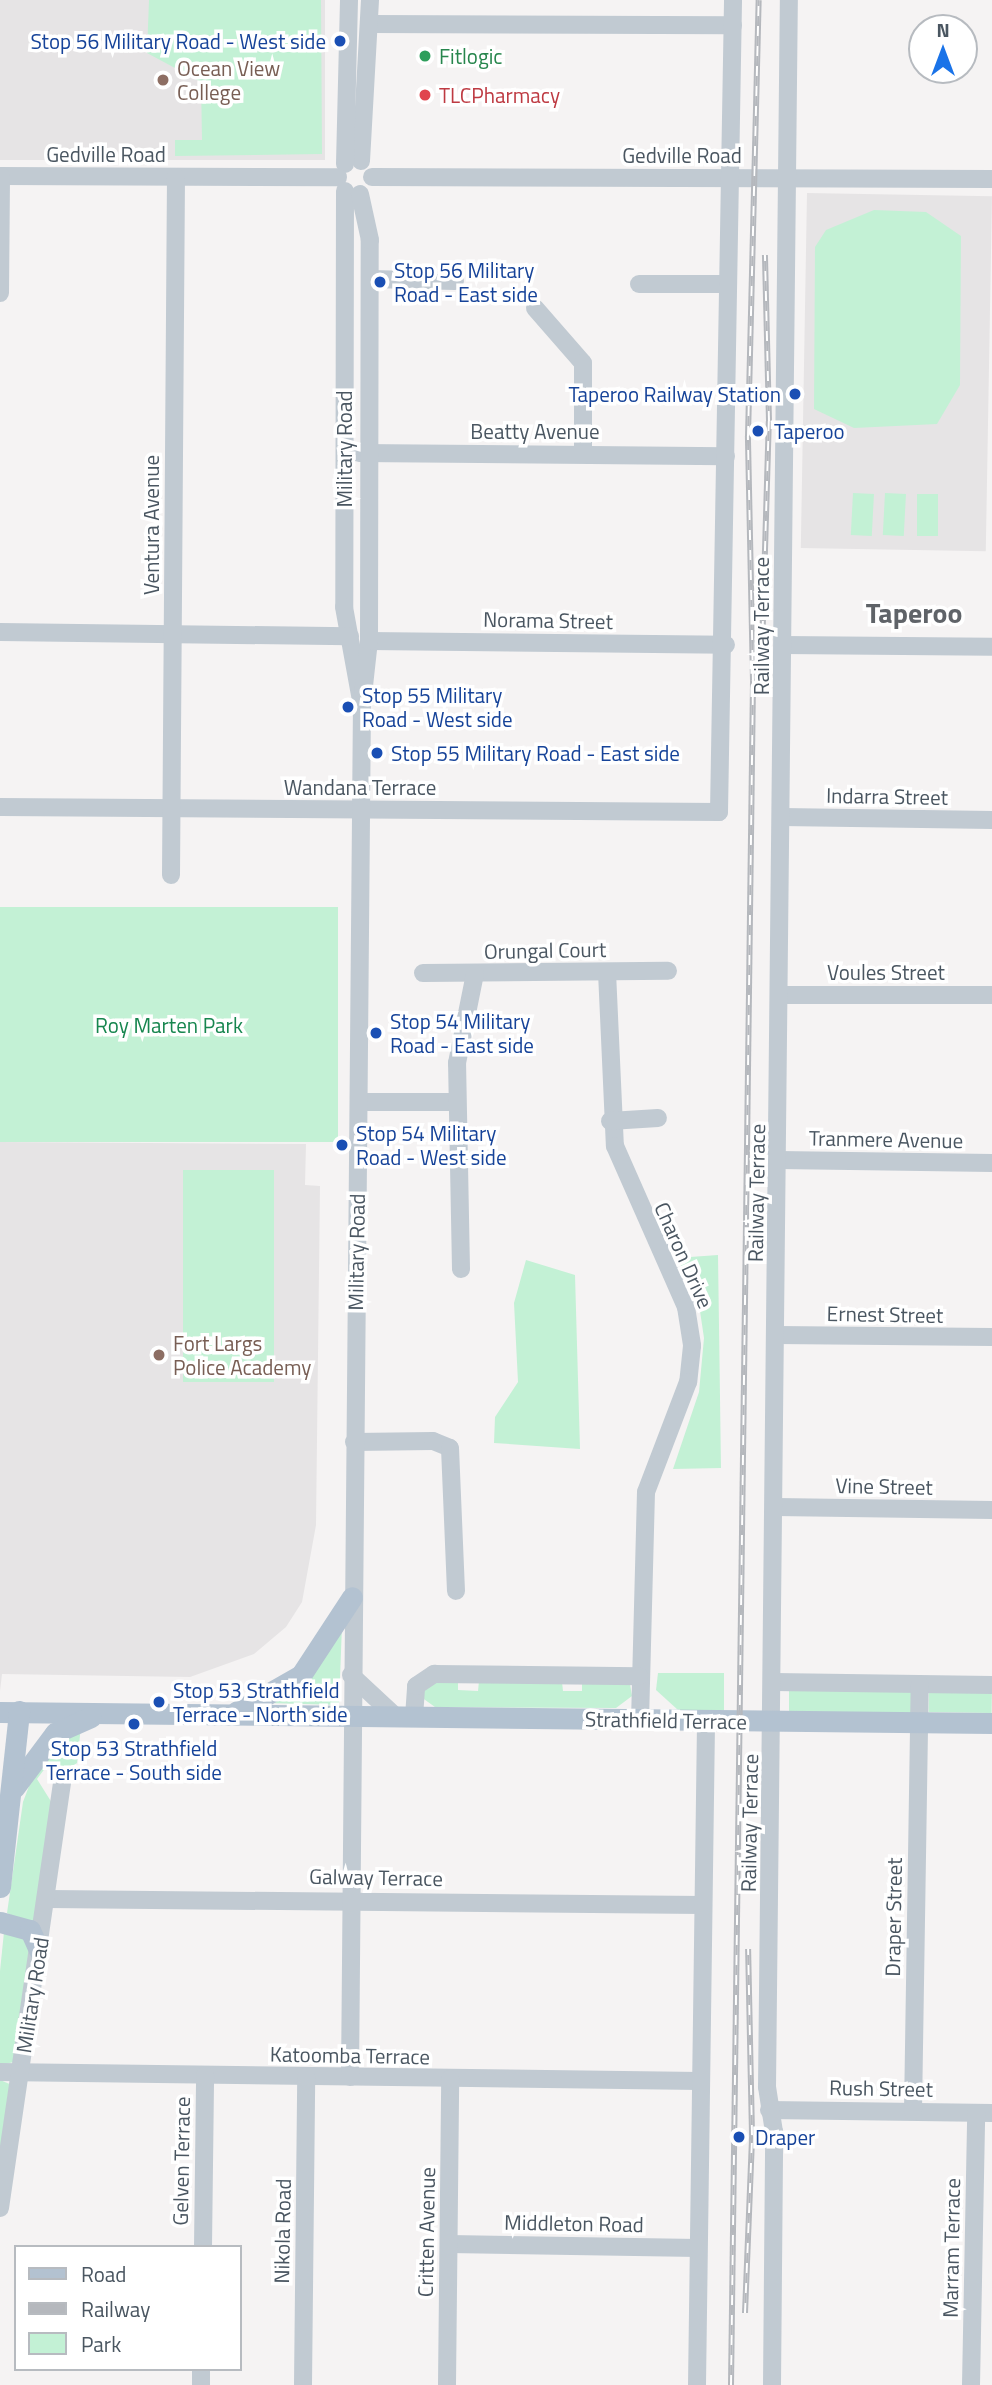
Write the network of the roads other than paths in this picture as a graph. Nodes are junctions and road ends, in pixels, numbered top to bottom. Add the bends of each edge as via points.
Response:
1 (349, 0) edge
2 (370, 0) edge
3 (733, 0) edge
4 (789, 0) edge
5 (370, 24) junction
6 (733, 25) junction
7 (1, 176) edge
8 (176, 177) junction
9 (350, 178) junction
10 (727, 178) junction
11 (787, 178) junction
12 (992, 179) edge
13 (370, 279) junction
14 (454, 281) dead end
15 (639, 284) dead end
16 (727, 284) junction
17 (0, 293) edge
18 (536, 308) dead end
19 (344, 453) junction
20 (369, 453) junction
21 (583, 454) junction
22 (726, 456) junction
23 (0, 632) edge
24 (173, 634) junction
25 (350, 636) junction
26 (369, 641) junction
27 (726, 645) junction
28 (783, 645) junction
29 (992, 647) edge
30 (362, 704) junction
31 (0, 807) edge
32 (171, 808) junction
33 (363, 810) junction
34 (719, 812) joint
35 (782, 817) junction
36 (992, 820) edge
37 (171, 875) dead end
38 (668, 971) dead end
39 (607, 972) junction
40 (423, 973) dead end
41 (475, 974) junction
42 (780, 995) junction
43 (992, 995) edge
44 (361, 1102) junction
45 (457, 1102) junction
46 (658, 1118) dead end
47 (610, 1121) junction
48 (779, 1160) junction
49 (992, 1163) edge
50 (461, 1269) dead end
51 (777, 1335) junction
52 (992, 1338) edge
53 (354, 1442) junction
54 (776, 1507) junction
55 (992, 1510) edge
56 (456, 1591) dead end
57 (352, 1597) junction
58 (351, 1675) junction
59 (639, 1676) junction
60 (775, 1682) junction
61 (920, 1685) junction
62 (992, 1685) edge
63 (9, 1712) edge
64 (103, 1713) junction
65 (231, 1714) junction
66 (351, 1716) junction
67 (405, 1716) junction
68 (640, 1720) junction
69 (706, 1720) junction
70 (773, 1721) junction
71 (919, 1723) junction
72 (992, 1723) edge
73 (62, 1783) dead end
74 (12, 1791) junction
75 (0, 1887) edge
76 (48, 1899) junction
77 (352, 1900) junction
78 (702, 1905) junction
79 (0, 1922) edge
80 (39, 1950) junction
81 (0, 2072) edge
82 (20, 2074) junction
83 (205, 2076) junction
84 (306, 2077) junction
85 (350, 2077) junction
86 (450, 2079) junction
87 (700, 2081) junction
88 (769, 2110) junction
89 (914, 2111) junction
90 (984, 2113) edge
91 (0, 2208) edge
92 (449, 2244) junction
93 (203, 2245) edge
94 (698, 2248) junction
95 (303, 2385) edge
96 (447, 2385) edge
97 (697, 2385) edge
98 (772, 2385) edge
99 (971, 2385) edge

1 - 9 street, Military Road
2 - 5 street, Military Road
3 - 6 street, Railway Terrace
4 - 11 street, Railway Terrace
5 - 6 street
5 - 9 street, Military Road
6 - 10 street, Railway Terrace
7 - 8 street, Gedville Road
7 - 17 street
8 - 9 street, Gedville Road
8 - 24 street, Ventura Avenue
9 - 10 street, Gedville Road
9 - 13 street, Military Road
9 - 19 street, Military Road
10 - 11 street, Gedville Road
10 - 16 street, Railway Terrace
11 - 12 street, Gedville Road
11 - 28 street, Railway Terrace
13 - 14 street
13 - 20 street, Military Road
15 - 16 street
16 - 22 street, Railway Terrace
18 - 21 street via 583,363
19 - 20 street, Beatty Avenue
19 - 25 street, Military Road via 344,607
20 - 21 street, Beatty Avenue
20 - 26 street, Military Road
21 - 22 street, Beatty Avenue
22 - 27 street, Railway Terrace
23 - 24 street
24 - 25 street
24 - 32 street, Ventura Avenue
25 - 30 street, Military Road
26 - 27 street, Norama Street
26 - 30 street, Military Road
27 - 34 street, Railway Terrace
28 - 29 street
28 - 35 street, Railway Terrace
30 - 33 street, Military Road
31 - 32 street, Wandana Terrace
32 - 33 street, Wandana Terrace
32 - 37 street, Ventura Avenue
33 - 34 street, Wandana Terrace
33 - 44 street, Military Road
35 - 36 street, Indarra Street
35 - 42 street, Railway Terrace
38 - 39 street, Orungal Court
39 - 41 street, Orungal Court
39 - 47 street, Charon Drive
40 - 41 street, Orungal Court
41 - 45 street via 457,1063
42 - 43 street, Voules Street
42 - 48 street, Railway Terrace
44 - 45 street
44 - 53 street, Military Road
45 - 50 street
46 - 47 street
47 - 59 street, Charon Drive via 620,1166 686,1307 692,1336 688,1382 646,1492
48 - 49 street, Tranmere Avenue
48 - 51 street, Railway Terrace
51 - 52 street, Ernest Street
51 - 54 street, Railway Terrace
53 - 56 street via 433,1441 450,1448
53 - 57 street, Military Road
54 - 55 street, Vine Street
54 - 60 street, Railway Terrace
57 - 58 street, Military Road
57 - 65 main road via 301,1675
58 - 66 street, Military Road
58 - 67 street
59 - 67 street, Strathfield Terrace via 433,1674 416,1686
59 - 68 street, Charon Drive
60 - 61 street
60 - 70 street, Railway Terrace
61 - 62 street
61 - 71 street
63 - 64 main road, Strathfield Terrace
63 - 74 main road
64 - 65 main road, Strathfield Terrace
64 - 74 main road via 55,1733
65 - 66 main road, Strathfield Terrace
66 - 67 main road, Strathfield Terrace
66 - 77 street, Military Road
67 - 68 main road, Strathfield Terrace
68 - 69 main road, Strathfield Terrace
69 - 70 main road, Strathfield Terrace
69 - 78 street
70 - 71 main road, Strathfield Terrace
70 - 88 street, Railway Terrace
71 - 72 main road, Strathfield Terrace
71 - 89 street, Draper Street
73 - 76 street, Military Road
74 - 75 main road
76 - 77 street, Galway Terrace
76 - 80 street, Military Road
77 - 78 street, Galway Terrace
77 - 85 street, Military Road
78 - 87 street
79 - 80 main road via 30,1930
80 - 82 street, Military Road
81 - 82 street, Katoomba Terrace
82 - 83 street, Katoomba Terrace
82 - 91 street, Military Road
83 - 84 street, Katoomba Terrace
83 - 93 street, Gelven Terrace
84 - 85 street, Katoomba Terrace
84 - 95 street, Nikola Road
85 - 86 street, Katoomba Terrace
86 - 87 street, Katoomba Terrace
86 - 92 street, Critten Avenue
87 - 94 street
88 - 89 street, Rush Street
88 - 98 street, Railway Terrace
89 - 90 street, Rush Street
90 - 99 street, Marram Terrace
92 - 94 street, Middleton Road
92 - 96 street, Critten Avenue
94 - 97 street

